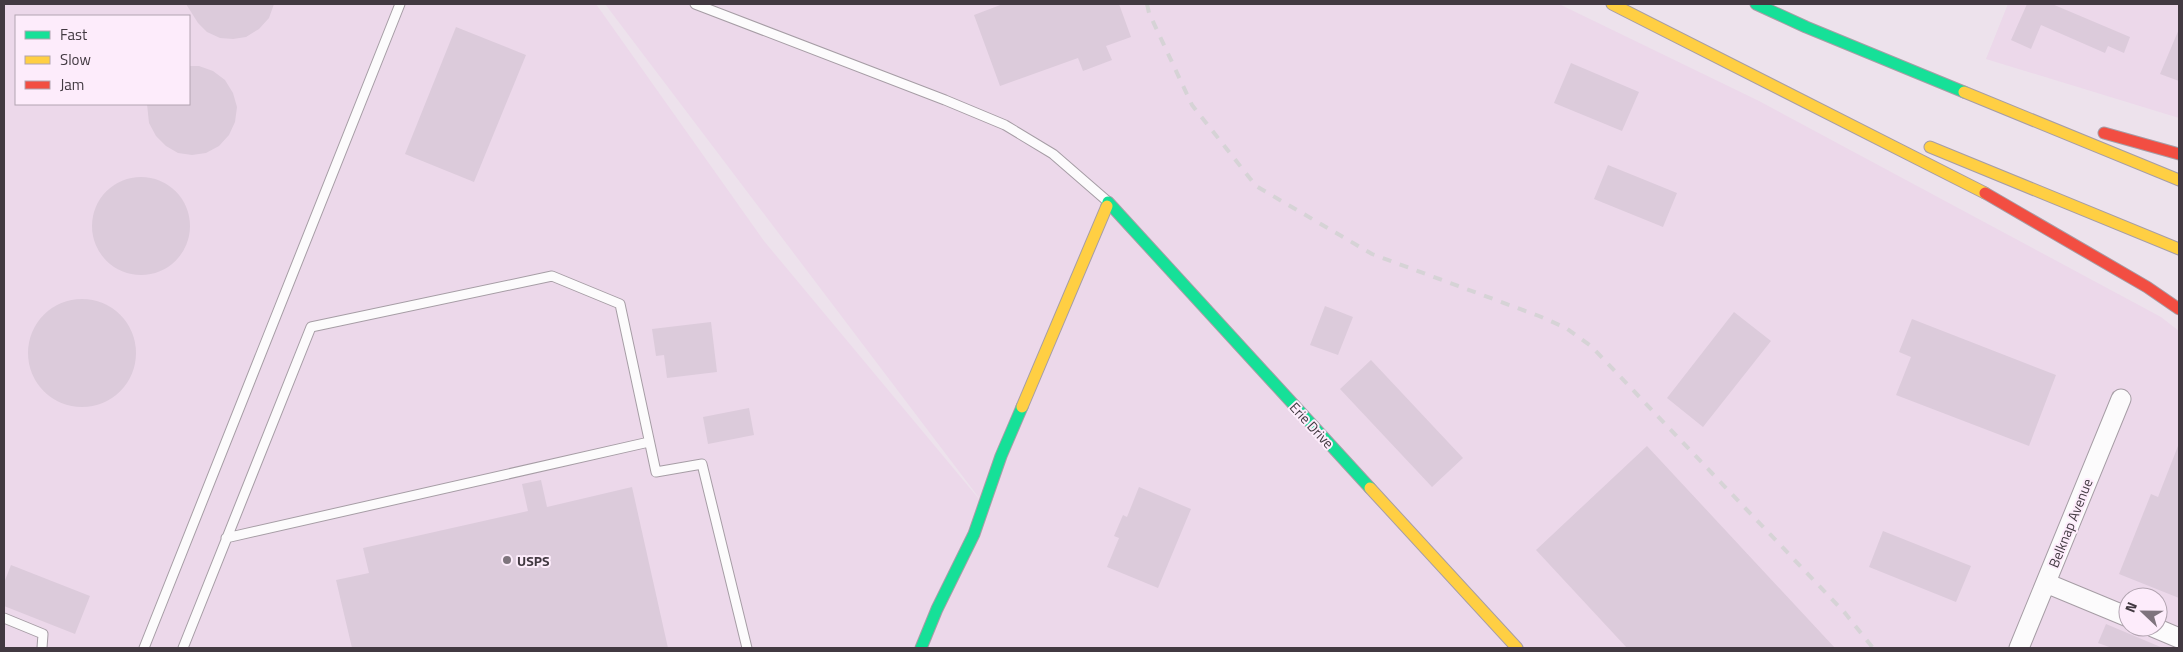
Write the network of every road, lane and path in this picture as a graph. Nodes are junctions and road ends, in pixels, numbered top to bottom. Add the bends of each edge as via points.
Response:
1 (400, 4) edge
2 (695, 4) edge
3 (1612, 4) edge
4 (1756, 4) edge
5 (1806, 27) junction
6 (1704, 50) junction
7 (2037, 109) dead end
8 (1859, 116) dead end
9 (2092, 129) dead end
10 (1923, 144) dead end
11 (2179, 154) edge
12 (2179, 180) edge
13 (1108, 202) junction
14 (2179, 249) edge
15 (2179, 309) edge
16 (2121, 398) dead end
17 (650, 442) junction
18 (226, 538) junction
19 (2046, 583) junction
20 (2118, 613) edge
21 (4, 618) edge
22 (42, 648) edge
23 (144, 648) edge
24 (182, 648) edge
25 (747, 648) edge
26 (921, 648) edge
27 (1517, 648) edge
28 (2019, 648) edge

1 - 23 lane
2 - 13 lane via 1005,125 1053,154
3 - 6 main road
4 - 5 main road
5 - 7 main road
5 - 12 main road
6 - 8 main road
6 - 15 main road via 1988,195 2148,287
9 - 11 main road
10 - 14 main road
13 - 26 main road via 1002,456 974,534
13 - 27 main road, Erie Drive
16 - 19 street, Belknap Avenue
17 - 18 lane
17 - 18 lane via 620,304 552,276 311,327
17 - 25 lane via 656,472 702,464
18 - 24 lane
19 - 20 street
19 - 28 street, Belknap Avenue
21 - 22 lane via 43,634

